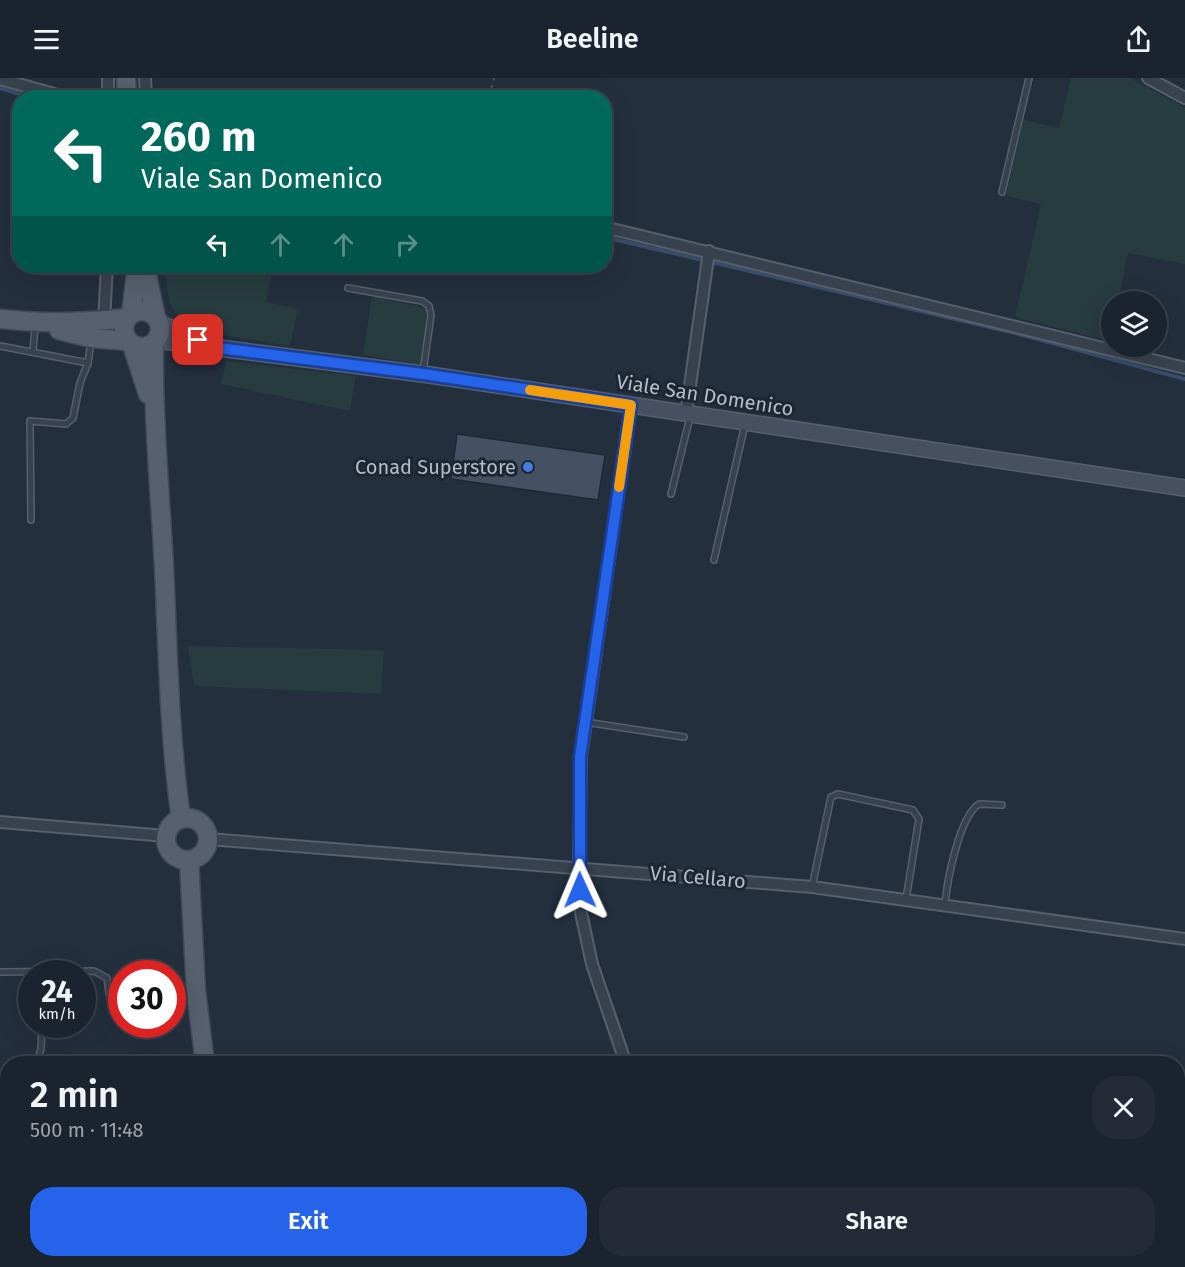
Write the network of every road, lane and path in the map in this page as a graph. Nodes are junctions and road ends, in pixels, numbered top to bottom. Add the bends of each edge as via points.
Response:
1 (1029, 78) edge
2 (1148, 78) edge
3 (0, 79) edge
4 (40, 90) edge
5 (1185, 98) edge
6 (1002, 192) dead end
7 (612, 229) edge
8 (708, 258) junction
9 (107, 273) edge
10 (135, 273) edge
11 (146, 273) edge
12 (348, 288) dead end
13 (129, 316) junction
14 (0, 319) edge
15 (104, 321) junction
16 (41, 323) junction
17 (156, 331) junction
18 (91, 338) junction
19 (130, 343) junction
20 (0, 346) edge
21 (33, 351) junction
22 (88, 363) junction
23 (1185, 368) edge
24 (423, 374) junction
25 (631, 405) junction
26 (153, 408) junction
27 (688, 414) junction
28 (746, 423) junction
29 (1185, 488) edge
30 (670, 494) dead end
31 (31, 520) dead end
32 (714, 560) dead end
33 (585, 722) junction
34 (684, 737) dead end
35 (1002, 805) dead end
36 (181, 818) junction
37 (0, 822) edge
38 (166, 836) junction
39 (208, 839) junction
40 (189, 860) junction
41 (579, 867) junction
42 (812, 886) junction
43 (906, 899) junction
44 (945, 905) junction
45 (1185, 939) edge
46 (0, 972) edge
47 (18, 972) edge
48 (96, 973) edge
49 (108, 986) edge
50 (41, 1038) edge
51 (39, 1056) edge
52 (204, 1056) edge
53 (624, 1056) edge

1 - 6 lane
2 - 5 street
3 - 4 street
7 - 8 street
8 - 23 street
8 - 27 street
9 - 15 street
10 - 13 main road
11 - 17 main road
12 - 24 lane via 422,301 429,306
13 - 15 main road
13 - 17 main road via 147,312
13 - 19 main road via 123,332
14 - 16 main road
15 - 16 main road
16 - 18 main road
16 - 21 lane
17 - 19 main road via 143,348
17 - 24 main road, Viale San Domenico via 219,348
17 - 26 main road
18 - 19 main road
18 - 22 lane
19 - 26 main road
20 - 21 lane
21 - 22 lane
22 - 31 lane via 73,418 66,424 30,421
24 - 25 main road, Viale San Domenico
25 - 27 main road, Viale San Domenico
25 - 33 street
26 - 36 main road via 171,752
27 - 28 main road, Viale San Domenico
27 - 30 lane
28 - 29 main road, Viale San Domenico
28 - 32 lane
33 - 34 lane
33 - 41 street via 580,757
35 - 44 lane via 979,804 970,812 954,856
36 - 38 main road via 171,825
36 - 39 main road via 200,822
37 - 38 street
38 - 40 main road via 172,853
39 - 40 main road via 200,855
39 - 41 street, Via Cellaro
40 - 52 main road via 196,991
41 - 42 street, Via Cellaro
41 - 53 street via 581,913 592,964
42 - 43 street, Via Cellaro
42 - 43 lane via 831,797 838,794 917,813
43 - 44 street, Via Cellaro
44 - 45 street, Via Cellaro
46 - 47 lane
48 - 49 lane via 107,978
50 - 51 lane

